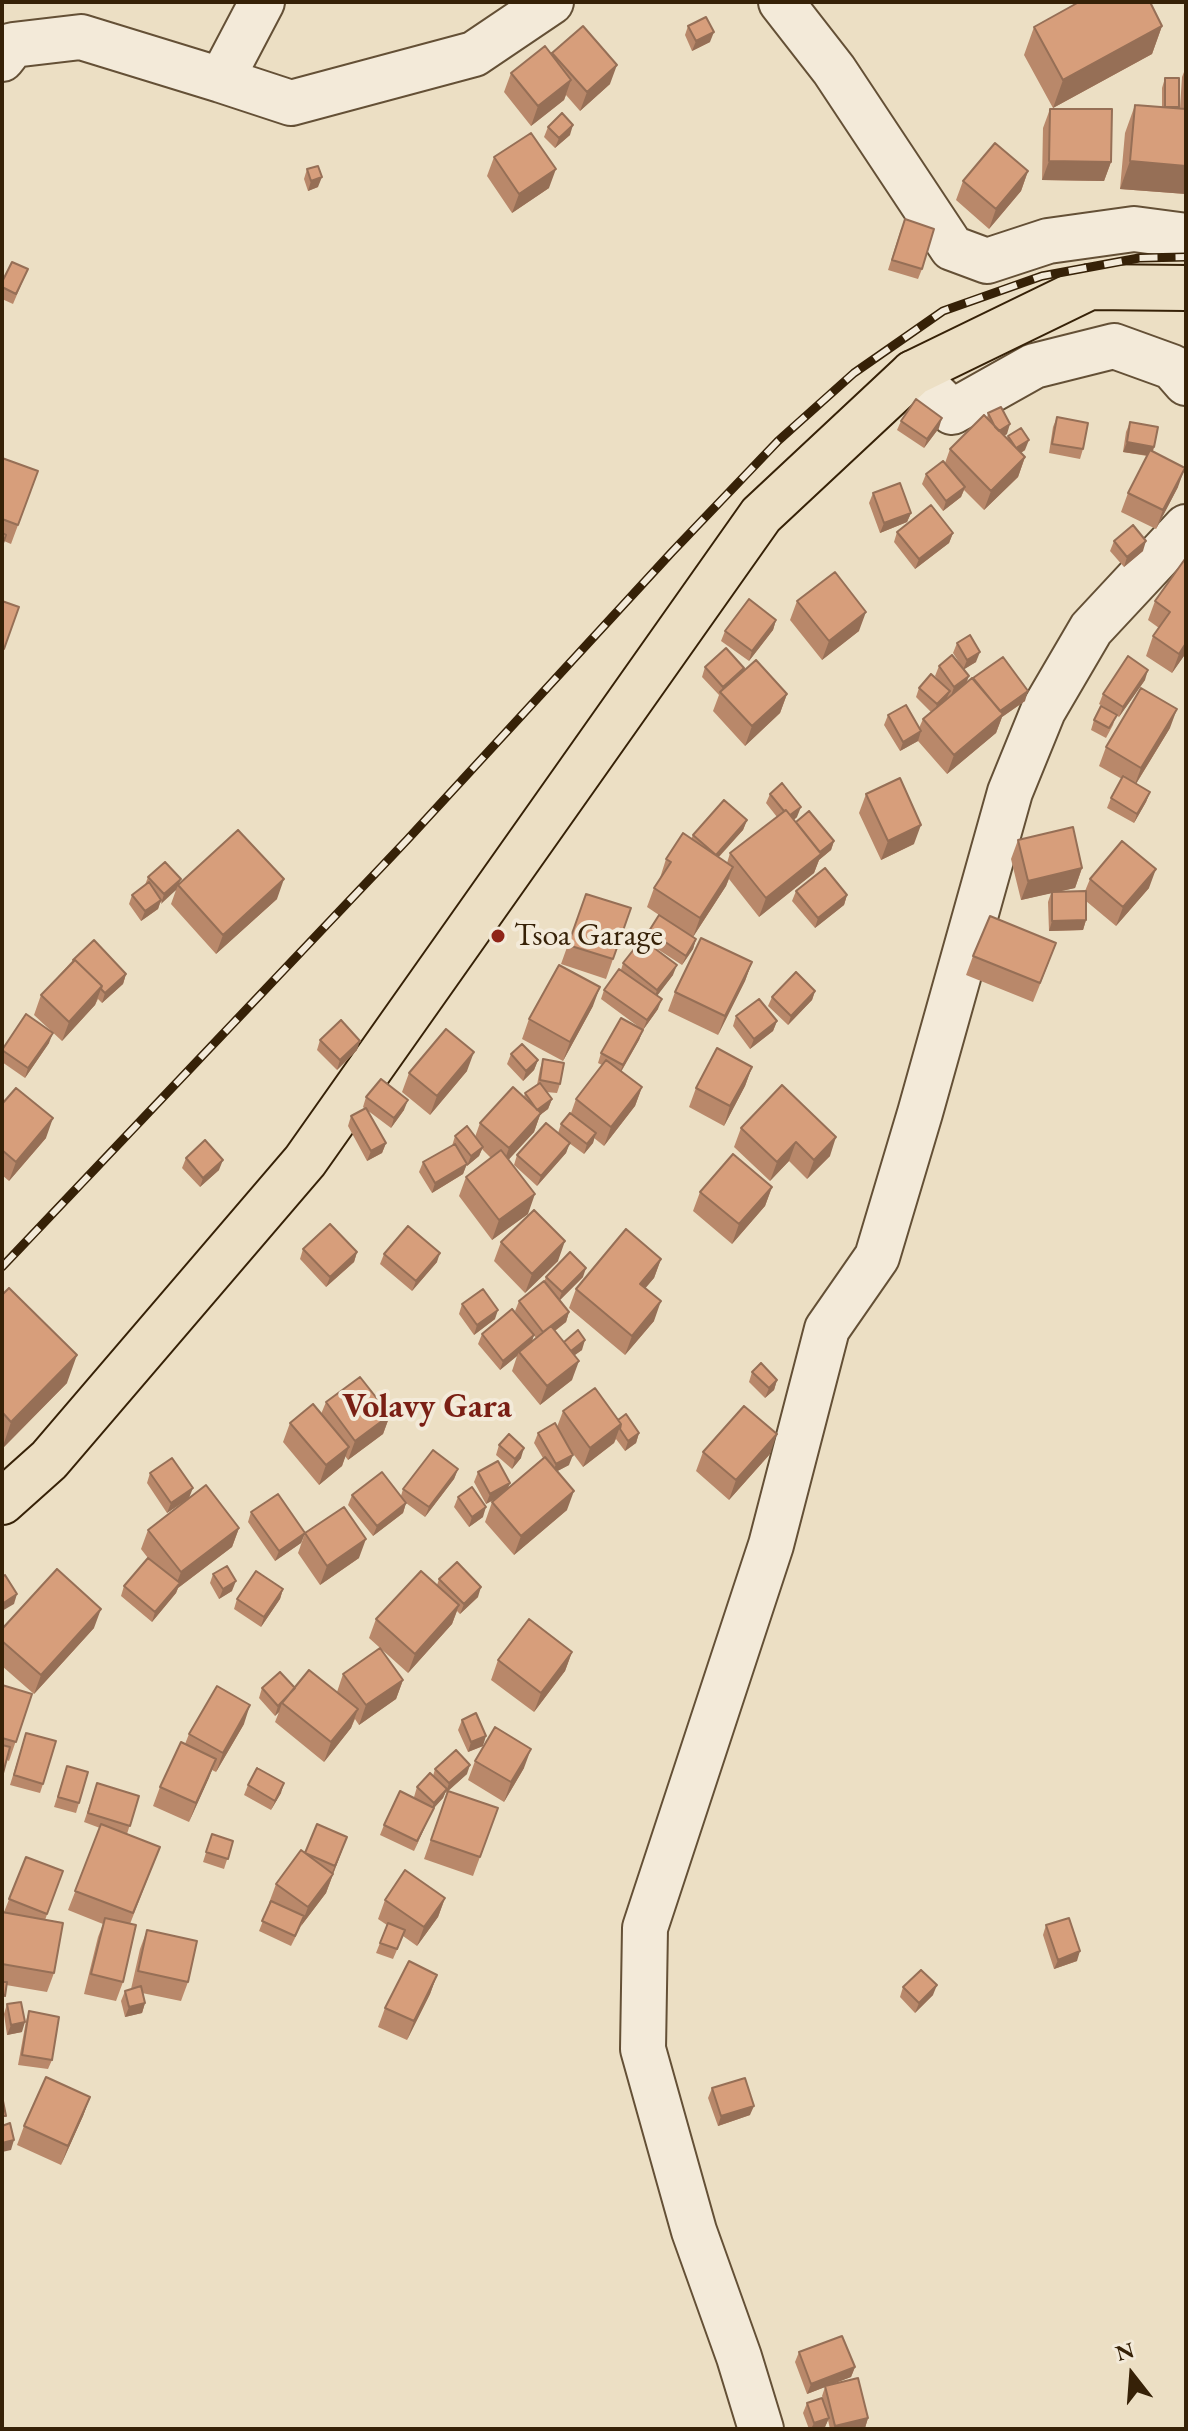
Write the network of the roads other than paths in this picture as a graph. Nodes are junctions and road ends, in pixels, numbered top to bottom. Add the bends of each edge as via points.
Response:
1 (262, 2) edge
2 (551, 2) edge
3 (781, 2) edge
4 (2, 59) edge
5 (221, 80) junction
6 (1186, 236) edge
7 (1186, 288) edge
8 (913, 373) junction
9 (1186, 383) edge
10 (1186, 527) edge
11 (2, 1502) edge
12 (761, 2429) edge

1 - 5 street
2 - 5 street via 474,54 291,103
3 - 6 street via 834,70 952,248 987,261 1048,241 1134,229
4 - 5 street via 13,45 81,37
7 - 8 main road via 1090,287
8 - 9 street via 952,412 1034,366 1114,346 1172,367
8 - 11 main road via 761,515 305,1161 49,1460
10 - 12 street via 1091,629 1043,711 1010,792 877,1257 827,1329 771,1545 645,1928 643,2049 694,2231

